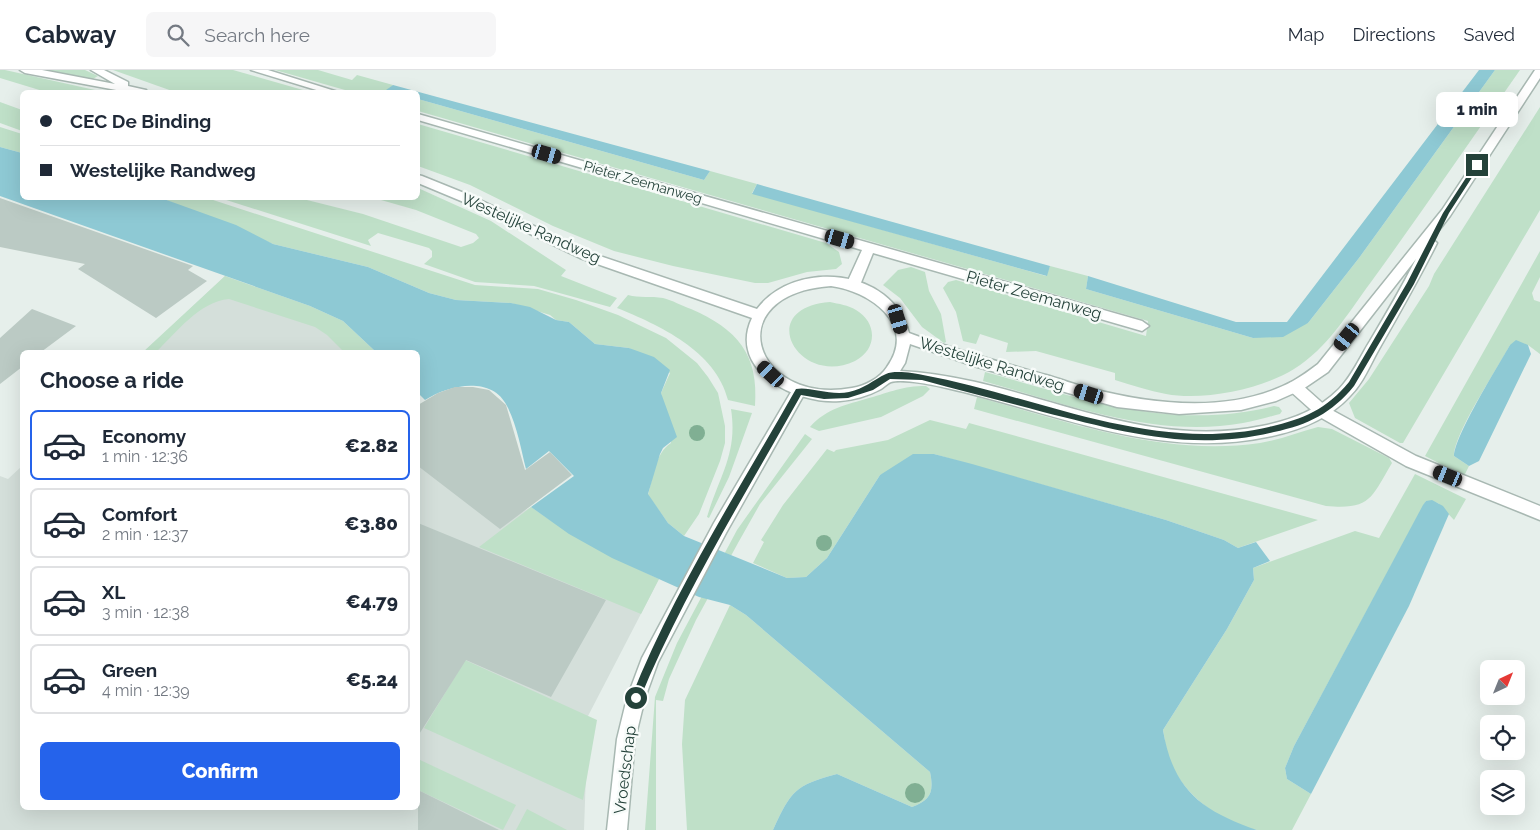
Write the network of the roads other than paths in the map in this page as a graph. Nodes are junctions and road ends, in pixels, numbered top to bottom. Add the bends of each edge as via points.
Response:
1 (25, 70) edge
2 (96, 70) edge
3 (256, 70) edge
4 (1540, 70) edge
5 (131, 90) edge
6 (138, 90) edge
7 (326, 90) edge
8 (420, 118) edge
9 (420, 180) edge
10 (1446, 213) junction
11 (869, 248) junction
12 (853, 285) junction
13 (758, 315) junction
14 (1142, 326) dead end
15 (904, 336) junction
16 (888, 376) junction
17 (1295, 387) junction
18 (799, 391) junction
19 (1323, 412) junction
20 (1540, 513) edge
21 (617, 830) edge

1 - 5 street
2 - 6 street
3 - 7 street
4 - 10 street, Westelijke Randweg
8 - 11 street, Pieter Zeemanweg
9 - 13 street, Westelijke Randweg via 584,254
10 - 17 street, Westelijke Randweg via 1322,368
10 - 19 street, Westelijke Randweg via 1410,284 1352,384
11 - 12 street
11 - 14 street, Pieter Zeemanweg
12 - 13 street via 831,281 808,282 770,300
12 - 15 street via 888,305
13 - 18 street via 753,332 755,350 764,366 779,381
15 - 16 street via 898,363
15 - 17 street, Westelijke Randweg via 991,367 1126,402 1212,407 1257,400
16 - 18 street via 870,388 848,395 824,396
16 - 19 street, Westelijke Randweg via 943,381 1109,425 1182,438 1208,439 1269,432
17 - 19 street
18 - 21 street, Vroedschap via 720,528 651,658 636,698 626,739
19 - 20 street via 1411,461

